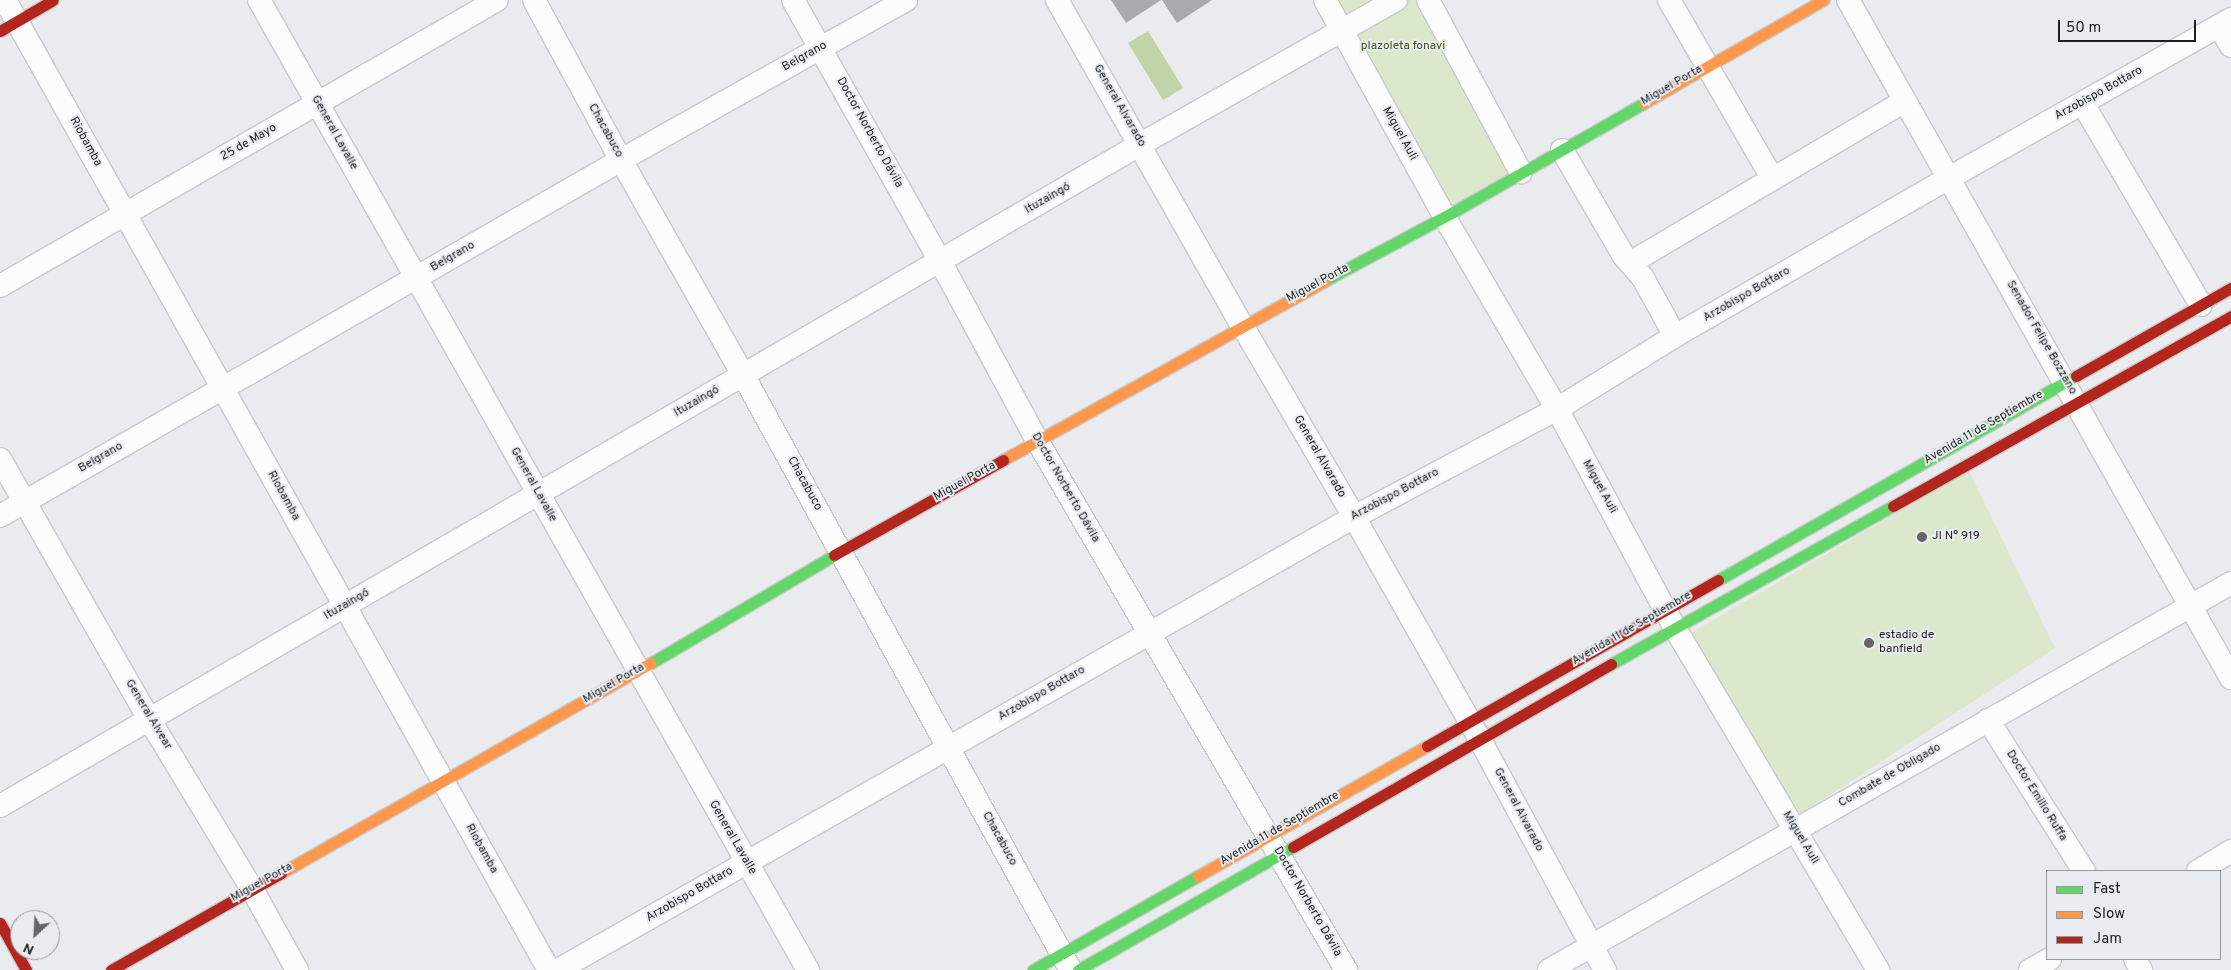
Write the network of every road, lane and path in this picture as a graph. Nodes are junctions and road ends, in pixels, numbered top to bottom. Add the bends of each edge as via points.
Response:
1 (5, 0) edge
2 (54, 0) edge
3 (259, 0) edge
4 (497, 0) edge
5 (534, 0) edge
6 (793, 0) edge
7 (906, 0) edge
8 (1057, 0) edge
9 (1325, 0) edge
10 (1396, 0) edge
11 (1428, 0) edge
12 (1669, 0) edge
13 (1823, 0) edge
14 (1848, 0) edge
15 (2225, 23) edge
16 (8, 26) edge
17 (1342, 29) junction
18 (2231, 46) edge
19 (822, 47) junction
20 (1707, 66) junction
21 (1905, 101) junction
22 (317, 104) junction
23 (2083, 104) junction
24 (1141, 144) junction
25 (1562, 150) junction
26 (621, 160) junction
27 (1521, 173) junction
28 (1772, 178) junction
29 (1949, 178) junction
30 (125, 214) junction
31 (1444, 216) junction
32 (940, 261) junction
33 (1630, 263) junction
34 (416, 279) junction
35 (0, 286) edge
36 (2231, 288) edge
37 (2201, 305) junction
38 (2231, 316) edge
39 (1242, 325) junction
40 (1675, 336) junction
41 (744, 375) junction
42 (2065, 382) junction
43 (222, 388) junction
44 (2078, 404) junction
45 (1557, 409) junction
46 (1038, 442) junction
47 (0, 459) edge
48 (538, 494) junction
49 (24, 502) junction
50 (0, 516) edge
51 (1354, 517) junction
52 (841, 551) junction
53 (2231, 583) edge
54 (345, 606) junction
55 (2190, 606) junction
56 (1671, 619) junction
57 (1150, 633) junction
58 (638, 671) junction
59 (2231, 678) edge
60 (149, 719) junction
61 (1988, 720) junction
62 (1475, 731) junction
63 (948, 748) junction
64 (444, 782) junction
65 (0, 806) edge
66 (1795, 830) junction
67 (1274, 846) junction
68 (2231, 851) edge
69 (746, 863) junction
70 (2083, 870) edge
71 (2200, 870) edge
72 (252, 889) junction
73 (0, 923) edge
74 (1591, 945) junction
75 (2048, 960) edge
76 (1067, 962) edge
77 (26, 970) edge
78 (111, 970) edge
79 (297, 970) edge
80 (549, 970) edge
81 (558, 970) edge
82 (808, 970) edge
83 (1033, 970) edge
84 (1078, 970) edge
85 (1346, 970) edge
86 (1549, 970) edge
87 (1606, 970) edge
88 (1878, 970) edge
89 (2030, 970) edge

1 - 16 street, Riobamba
2 - 16 main road
3 - 22 street, General Lavalle
4 - 22 street, 25 de Mayo
5 - 26 street, Chacabuco
6 - 19 street, Doctor Norberto Dávila
7 - 19 street, Belgrano
8 - 24 street, General Alvarado
9 - 17 street, Miguel Auli
10 - 17 street, Ituzaingó
11 - 27 street
12 - 20 street
13 - 20 main road, Miguel Porta
14 - 21 street, Senador Felipe Bozzano
15 - 18 street
15 - 23 street, Arzobispo Bottaro
16 - 30 street, Riobamba
17 - 24 street, Ituzaingó
17 - 31 street, Miguel Auli
19 - 26 street, Belgrano
19 - 32 street, Doctor Norberto Dávila
20 - 25 main road, Miguel Porta
20 - 28 street
21 - 28 street
21 - 29 street, Senador Felipe Bozzano
22 - 30 street, 25 de Mayo
22 - 34 street, General Lavalle
23 - 29 street, Arzobispo Bottaro
23 - 37 street
24 - 32 street, Ituzaingó
24 - 39 street, General Alvarado
25 - 27 main road, Miguel Porta
25 - 33 street
26 - 34 street, Belgrano
26 - 41 street, Chacabuco
27 - 31 main road, Miguel Porta
28 - 33 street
29 - 40 street, Arzobispo Bottaro
29 - 42 street, Senador Felipe Bozzano
30 - 35 street, 25 de Mayo
30 - 43 street, Riobamba
31 - 39 main road, Miguel Porta
31 - 45 street, Miguel Auli
32 - 41 street, Ituzaingó
32 - 46 street, Doctor Norberto Dávila
33 - 40 street via 1643,278
34 - 43 street, Belgrano
34 - 48 street, General Lavalle
36 - 37 main road, Avenida 11 de Septiembre
37 - 42 main road, Avenida 11 de Septiembre
38 - 44 main road, Avenida 11 de Septiembre
39 - 46 main road, Miguel Porta
39 - 51 street, General Alvarado
40 - 45 street, Arzobispo Bottaro
41 - 48 street, Ituzaingó
41 - 52 street, Chacabuco
42 - 44 street, Senador Felipe Bozzano
42 - 56 main road, Avenida 11 de Septiembre
43 - 49 street, Belgrano
43 - 54 street, Riobamba
44 - 55 street, Senador Felipe Bozzano
44 - 56 main road, Avenida 11 de Septiembre
45 - 51 street, Arzobispo Bottaro
45 - 56 street, Miguel Auli
46 - 52 main road, Miguel Porta
46 - 57 street, Doctor Norberto Dávila
47 - 49 street, General Alvear
48 - 54 street, Ituzaingó
48 - 58 street, General Lavalle
49 - 50 street, Belgrano
49 - 60 street, General Alvear
51 - 57 street, Arzobispo Bottaro
51 - 62 street, General Alvarado
52 - 58 main road, Miguel Porta
52 - 63 street, Chacabuco
53 - 55 street, Combate de Obligado
54 - 60 street, Ituzaingó
54 - 64 street, Riobamba
55 - 59 street, Senador Felipe Bozzano
55 - 61 street, Combate de Obligado
56 - 62 main road, Avenida 11 de Septiembre
56 - 62 main road, Avenida 11 de Septiembre
56 - 66 street, Miguel Auli
57 - 63 street, Arzobispo Bottaro
57 - 67 street, Doctor Norberto Dávila
58 - 64 main road, Miguel Porta
58 - 69 street, General Lavalle
60 - 65 street, Ituzaingó
60 - 72 street, General Alvear
61 - 66 street, Combate de Obligado
61 - 70 street, Doctor Emilio Ruffa
62 - 67 main road, Avenida 11 de Septiembre
62 - 67 main road, Avenida 11 de Septiembre
62 - 74 street, General Alvarado
63 - 69 street, Arzobispo Bottaro
63 - 76 street, Chacabuco
64 - 72 main road, Miguel Porta
64 - 80 street, Riobamba
66 - 74 street, Combate de Obligado
66 - 88 street, Miguel Auli
67 - 76 main road, Avenida 11 de Septiembre
67 - 84 main road, Avenida 11 de Septiembre
67 - 85 street, Doctor Norberto Dávila
68 - 71 street
69 - 81 street, Arzobispo Bottaro
69 - 82 street, General Lavalle
72 - 78 main road, Miguel Porta
72 - 79 street, General Alvear
73 - 77 main road
74 - 86 street, Combate de Obligado
74 - 87 street, General Alvarado
75 - 89 street
76 - 83 main road, Avenida 11 de Septiembre

